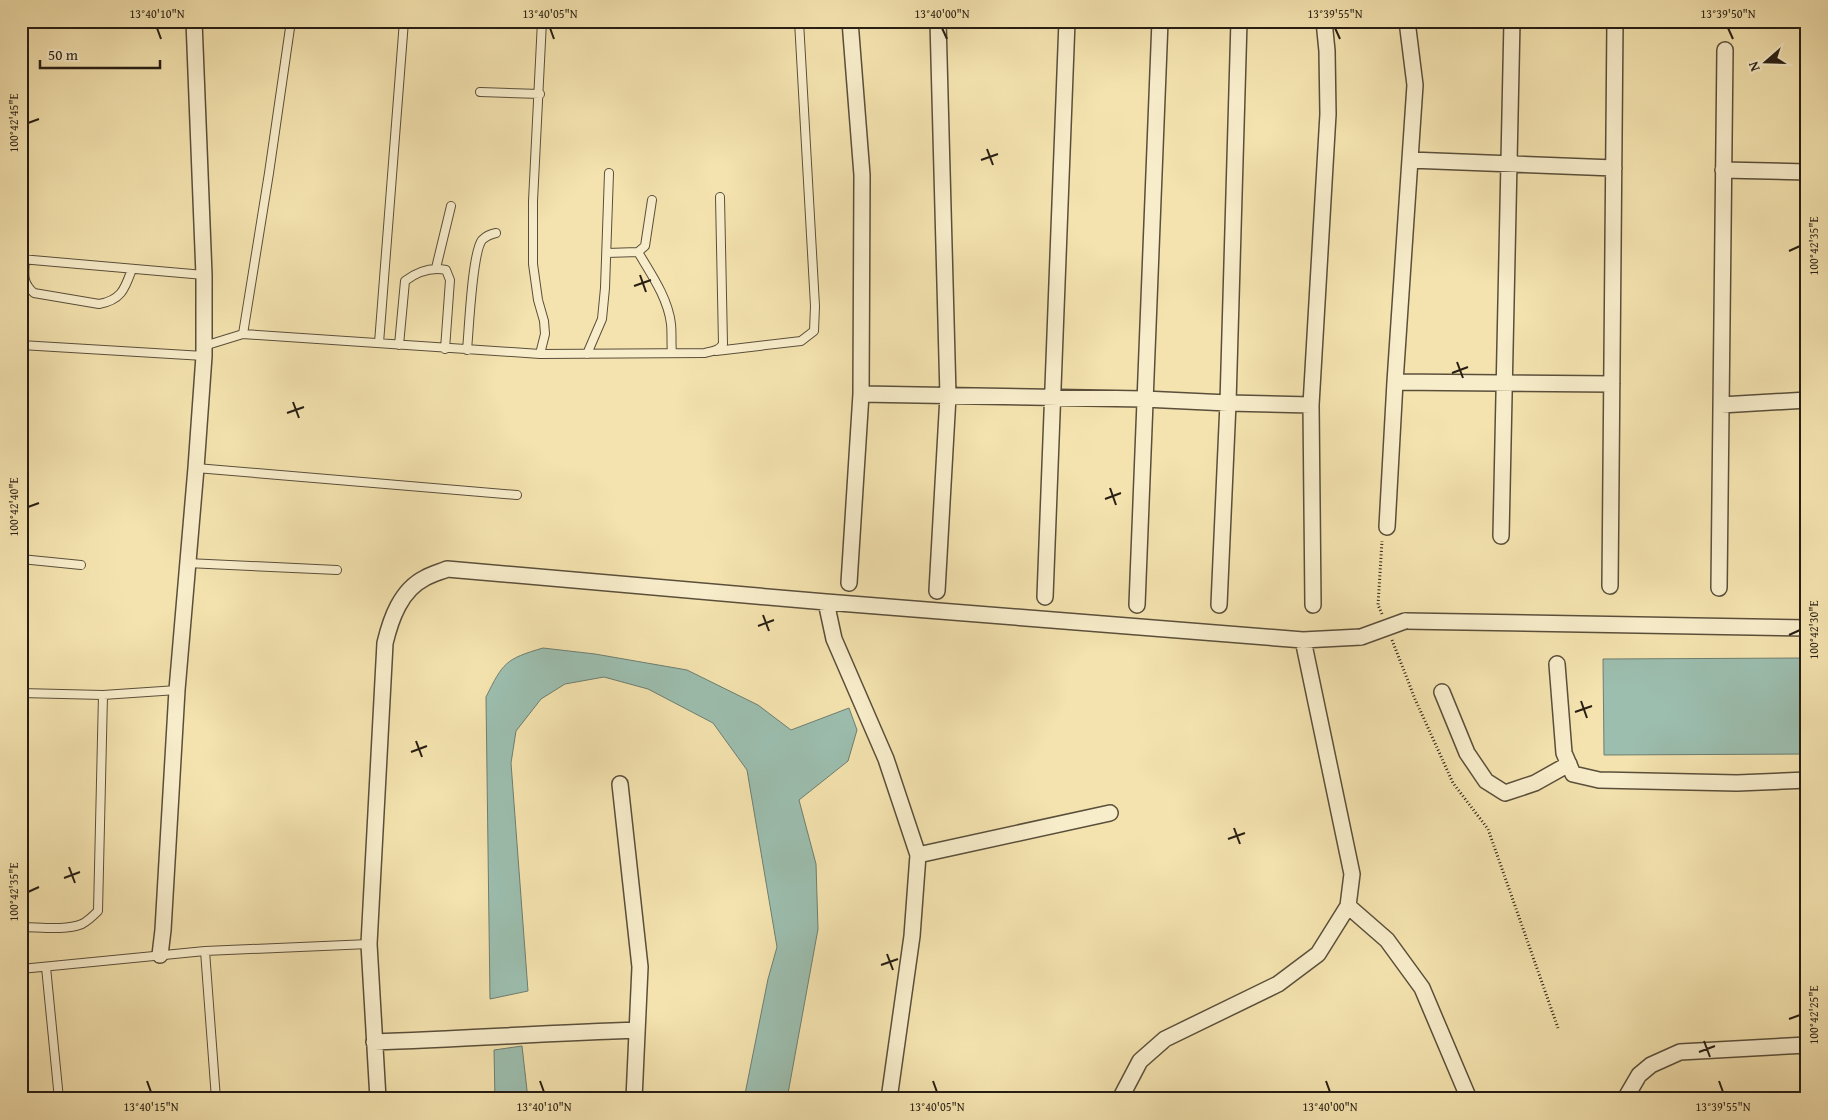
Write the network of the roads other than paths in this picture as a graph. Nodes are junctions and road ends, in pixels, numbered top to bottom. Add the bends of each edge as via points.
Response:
1 (194, 21) edge
2 (291, 21) edge
3 (404, 21) edge
4 (542, 21) edge
5 (799, 21) edge
6 (850, 21) edge
7 (938, 21) edge
8 (1067, 21) edge
9 (1160, 21) edge
10 (1239, 21) edge
11 (1324, 21) edge
12 (1407, 21) edge
13 (1512, 21) edge
14 (1614, 21) edge
15 (1725, 50) dead end
16 (480, 92) dead end
17 (540, 94) junction
18 (1410, 160) junction
19 (1509, 164) junction
20 (1614, 168) junction
21 (1724, 170) junction
22 (1807, 172) edge
23 (609, 173) dead end
24 (720, 197) dead end
25 (652, 200) dead end
26 (451, 206) dead end
27 (496, 233) dead end
28 (638, 252) junction
29 (607, 253) junction
30 (23, 259) edge
31 (436, 268) junction
32 (132, 269) junction
33 (204, 275) junction
34 (242, 334) junction
35 (379, 343) junction
36 (21, 345) edge
37 (399, 345) junction
38 (445, 349) junction
39 (467, 350) junction
40 (204, 351) junction
41 (716, 351) junction
42 (672, 353) junction
43 (540, 354) junction
44 (587, 354) junction
45 (1395, 382) junction
46 (1504, 383) junction
47 (1612, 384) junction
48 (861, 394) junction
49 (948, 396) junction
50 (1053, 398) junction
51 (1144, 398) junction
52 (1807, 400) edge
53 (1228, 403) junction
54 (1311, 405) junction
55 (1721, 405) junction
56 (196, 468) junction
57 (517, 495) dead end
58 (1385, 532) road end
59 (1501, 536) dead end
60 (21, 559) edge
61 (188, 563) junction
62 (81, 565) dead end
63 (337, 570) dead end
64 (849, 583) dead end
65 (1610, 586) dead end
66 (1718, 588) dead end
67 (937, 591) dead end
68 (1045, 597) dead end
69 (826, 602) junction
70 (1137, 605) dead end
71 (1219, 605) dead end
72 (1313, 605) dead end
73 (1807, 628) edge
74 (1303, 640) junction
75 (1557, 664) dead end
76 (177, 690) junction
77 (1442, 692) dead end
78 (21, 693) edge
79 (103, 695) junction
80 (1569, 764) junction
81 (1807, 780) edge
82 (620, 784) dead end
83 (1110, 813) dead end
84 (918, 855) junction
85 (1348, 906) junction
86 (21, 927) edge
87 (369, 944) junction
88 (205, 951) junction
89 (160, 955) junction
90 (46, 967) junction
91 (21, 969) edge
92 (637, 1030) junction
93 (374, 1042) junction
94 (1807, 1045) edge
95 (59, 1099) edge
96 (216, 1099) edge
97 (378, 1099) edge
98 (634, 1099) edge
99 (889, 1099) edge
100 (1120, 1099) edge
101 (1469, 1099) edge
102 (1626, 1099) edge

1 - 33 street
2 - 34 lane
3 - 35 lane
4 - 17 lane
5 - 41 lane via 814,331 801,341
6 - 48 street via 862,175
7 - 49 street
8 - 50 street
9 - 51 street
10 - 53 street
11 - 54 street via 1328,114
12 - 18 street via 1415,85
13 - 19 street
14 - 20 street
15 - 21 street
16 - 17 lane
17 - 43 lane via 532,264 544,321 545,334
18 - 19 street
18 - 45 street
19 - 20 street
19 - 46 street
20 - 47 street
21 - 22 street
21 - 55 street
23 - 29 lane
24 - 41 lane via 723,344
25 - 28 lane via 645,246
26 - 31 lane
27 - 39 lane via 482,240 478,248
28 - 29 lane
28 - 42 lane via 667,307
29 - 44 lane via 602,319
30 - 32 lane
30 - 32 lane via 27,288 34,293 99,304 119,296
31 - 37 lane via 414,274 405,281
31 - 38 lane via 446,270 450,280
32 - 33 lane
33 - 40 street
34 - 35 lane
34 - 40 lane
35 - 37 lane
36 - 40 lane
37 - 38 lane
38 - 39 lane
39 - 43 lane
40 - 56 street
41 - 42 lane
42 - 44 lane
43 - 44 lane
45 - 46 street
45 - 58 street
46 - 47 street
46 - 59 street
47 - 65 street
48 - 49 street
48 - 64 street
49 - 50 street
49 - 67 street
50 - 51 street
50 - 68 street
51 - 53 street
51 - 70 street
52 - 55 street
53 - 54 street
53 - 71 street
54 - 72 street
55 - 66 street
56 - 57 lane
56 - 61 street
60 - 62 lane
61 - 63 lane
61 - 76 street
69 - 74 street
69 - 84 street via 834,639 886,759
69 - 87 street via 447,569 424,578 398,605 385,643
73 - 74 street, bridge via 1404,621 1361,637
74 - 85 street via 1352,874
75 - 80 street via 1564,753
76 - 79 lane
76 - 89 street
77 - 80 street via 1467,754 1486,781 1505,793 1535,783
78 - 79 lane
79 - 86 lane via 98,911 81,924 60,928
80 - 81 street via 1573,774 1599,780 1738,783
82 - 92 street via 640,968
83 - 84 street
84 - 99 street via 912,936
85 - 100 street via 1318,954 1278,984 1165,1038 1140,1061
85 - 101 street via 1387,940 1422,988
87 - 88 lane
87 - 93 street
88 - 89 lane
88 - 96 lane
89 - 90 lane
90 - 91 lane
90 - 95 lane
92 - 93 street
92 - 98 street
93 - 97 street
94 - 102 street via 1680,1052 1651,1065 1639,1075

